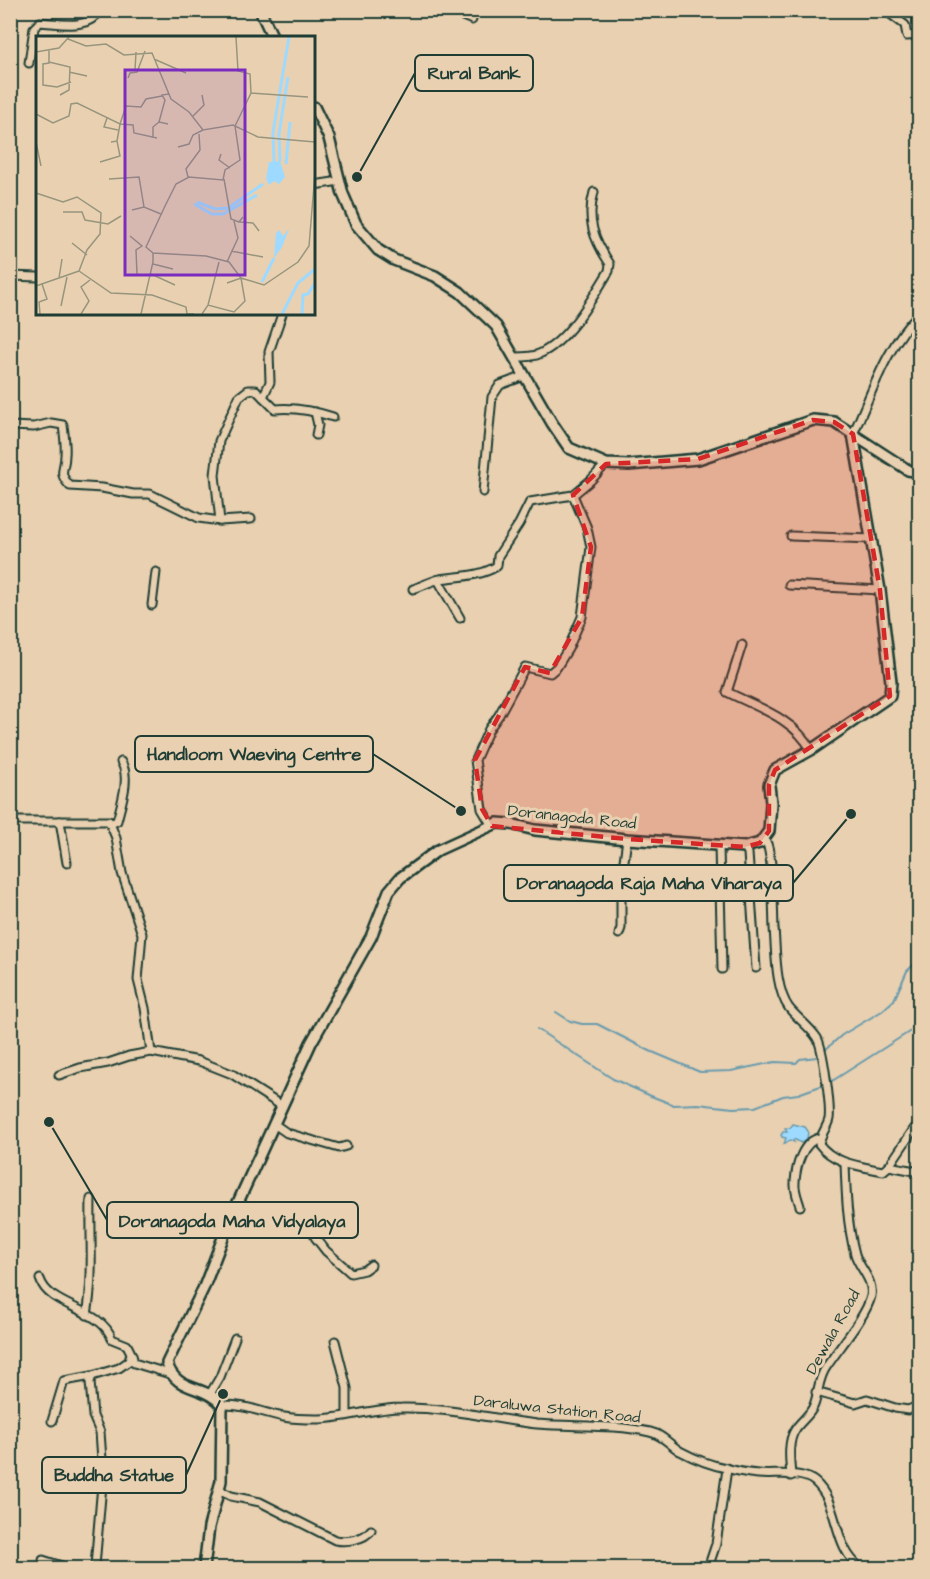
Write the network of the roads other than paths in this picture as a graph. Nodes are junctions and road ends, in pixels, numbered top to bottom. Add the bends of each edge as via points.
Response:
1 (100, 10) edge
2 (260, 10) edge
3 (448, 10) edge
4 (885, 10) edge
5 (472, 21) dead end
6 (920, 35) edge
7 (272, 36) edge
8 (29, 63) dead end
9 (315, 109) edge
10 (340, 181) junction
11 (315, 185) edge
12 (594, 192) dead end
13 (10, 276) edge
14 (36, 277) edge
15 (920, 313) edge
16 (282, 315) edge
17 (516, 357) junction
18 (524, 376) junction
19 (263, 398) junction
20 (315, 412) junction
21 (333, 417) dead end
22 (10, 426) edge
23 (853, 434) junction
24 (316, 435) dead end
25 (606, 464) junction
26 (920, 472) edge
27 (483, 492) dead end
28 (573, 495) junction
29 (251, 519) dead end
30 (220, 521) junction
31 (791, 536) dead end
32 (872, 539) junction
33 (156, 572) dead end
34 (438, 580) junction
35 (789, 585) dead end
36 (413, 589) dead end
37 (880, 590) junction
38 (152, 605) dead end
39 (460, 618) dead end
40 (742, 645) dead end
41 (811, 750) junction
42 (121, 762) dead end
43 (10, 821) edge
44 (60, 821) junction
45 (110, 824) junction
46 (492, 826) junction
47 (764, 838) junction
48 (627, 839) junction
49 (719, 846) junction
50 (745, 847) junction
51 (67, 863) dead end
52 (619, 934) dead end
53 (756, 968) dead end
54 (722, 969) dead end
55 (151, 1052) junction
56 (59, 1075) dead end
57 (282, 1106) junction
58 (274, 1124) junction
59 (914, 1129) dead end
60 (820, 1138) junction
61 (346, 1146) dead end
62 (845, 1163) junction
63 (889, 1166) junction
64 (920, 1172) edge
65 (91, 1199) dead end
66 (800, 1206) dead end
67 (315, 1238) dead end
68 (371, 1265) dead end
69 (40, 1279) dead end
70 (87, 1315) junction
71 (235, 1338) dead end
72 (335, 1341) dead end
73 (131, 1353) junction
74 (170, 1374) junction
75 (92, 1376) junction
76 (816, 1392) junction
77 (210, 1394) junction
78 (222, 1405) junction
79 (920, 1405) edge
80 (347, 1415) junction
81 (52, 1421) dead end
82 (727, 1469) junction
83 (791, 1476) junction
84 (219, 1490) junction
85 (371, 1530) dead end
86 (43, 1560) dead end
87 (95, 1566) dead end
88 (62, 1568) edge
89 (204, 1569) edge
90 (708, 1569) edge
91 (861, 1569) edge

1 - 8 street via 90,22 40,22 34,28
2 - 7 street
3 - 5 street
4 - 6 street via 905,25 907,36
9 - 10 street via 329,138
10 - 11 street
10 - 17 street via 356,224 378,250 460,292 496,326
12 - 17 street via 590,219 600,249 610,264 609,271 580,316 553,346 538,355
13 - 14 street
15 - 23 street via 890,352
16 - 19 street via 269,352 270,382
17 - 18 street
18 - 25 street via 569,448
18 - 27 street via 500,385 492,398
19 - 20 street via 275,409
19 - 30 street via 256,390 248,390 239,397 219,441 215,475
20 - 21 street
20 - 24 street
22 - 30 street via 63,425 63,478 70,486 150,494 199,518
23 - 25 street via 834,422 813,420 698,459
23 - 26 street via 908,470
23 - 32 street
25 - 28 street
28 - 34 street via 530,502 498,556 497,566 464,578
28 - 46 street via 591,547 582,617 557,667 550,673 525,667 489,729 476,760 482,809
29 - 30 street
31 - 32 street
32 - 37 street
33 - 38 street
34 - 36 street
34 - 39 street
35 - 37 street
37 - 41 street via 890,696
40 - 41 street via 728,692 785,721
41 - 47 street via 775,770 769,785 769,831
42 - 45 street via 125,768 124,790 117,821
43 - 44 street
44 - 45 street
44 - 51 street
45 - 55 street via 142,934 138,980
46 - 48 street, Doranagoda Road via 511,824
46 - 57 street, Doranagoda Road via 438,850 389,891 371,936 311,1043
47 - 50 street, Doranagoda Road
47 - 60 street via 771,864 781,989 790,1008 818,1038 822,1053 829,1119
48 - 49 street, Doranagoda Road
48 - 52 street
49 - 50 street, Doranagoda Road
49 - 54 street
50 - 53 street
55 - 56 street
55 - 57 street via 199,1061 232,1074
57 - 58 street, Doranagoda Road
58 - 61 street via 287,1134 339,1148
58 - 74 street, Doranagoda Road via 204,1287 174,1346 167,1363
59 - 63 street
60 - 62 street via 819,1144 826,1153
60 - 66 street via 814,1139 801,1154 794,1184
62 - 63 street via 883,1171
62 - 76 street, Dewala Road via 849,1232 872,1294 825,1369
63 - 64 street
65 - 70 street via 93,1273
67 - 68 street via 351,1273
69 - 70 street via 55,1296
70 - 73 street via 96,1317 112,1339 127,1345
71 - 77 street
72 - 80 street via 347,1388
73 - 74 street via 134,1363
73 - 75 street via 129,1361 118,1368
74 - 77 street via 178,1382
75 - 81 street via 64,1381
75 - 87 street via 93,1416 100,1432 103,1473
76 - 79 street via 855,1403 867,1399 908,1410
76 - 83 street, Dewala Road via 809,1414 793,1432
77 - 78 street
78 - 80 street, Daraluwa Station Road via 254,1408 286,1418
78 - 84 street
80 - 82 street, Daraluwa Station Road via 401,1408 479,1414 539,1424 625,1428 661,1435 698,1461
82 - 83 street, Daraluwa Station Road
82 - 90 street via 716,1544
83 - 91 street, Daraluwa Station Road via 806,1476 816,1483 827,1500 844,1550
84 - 85 street via 260,1502 335,1540 367,1535
84 - 89 street
86 - 88 street

